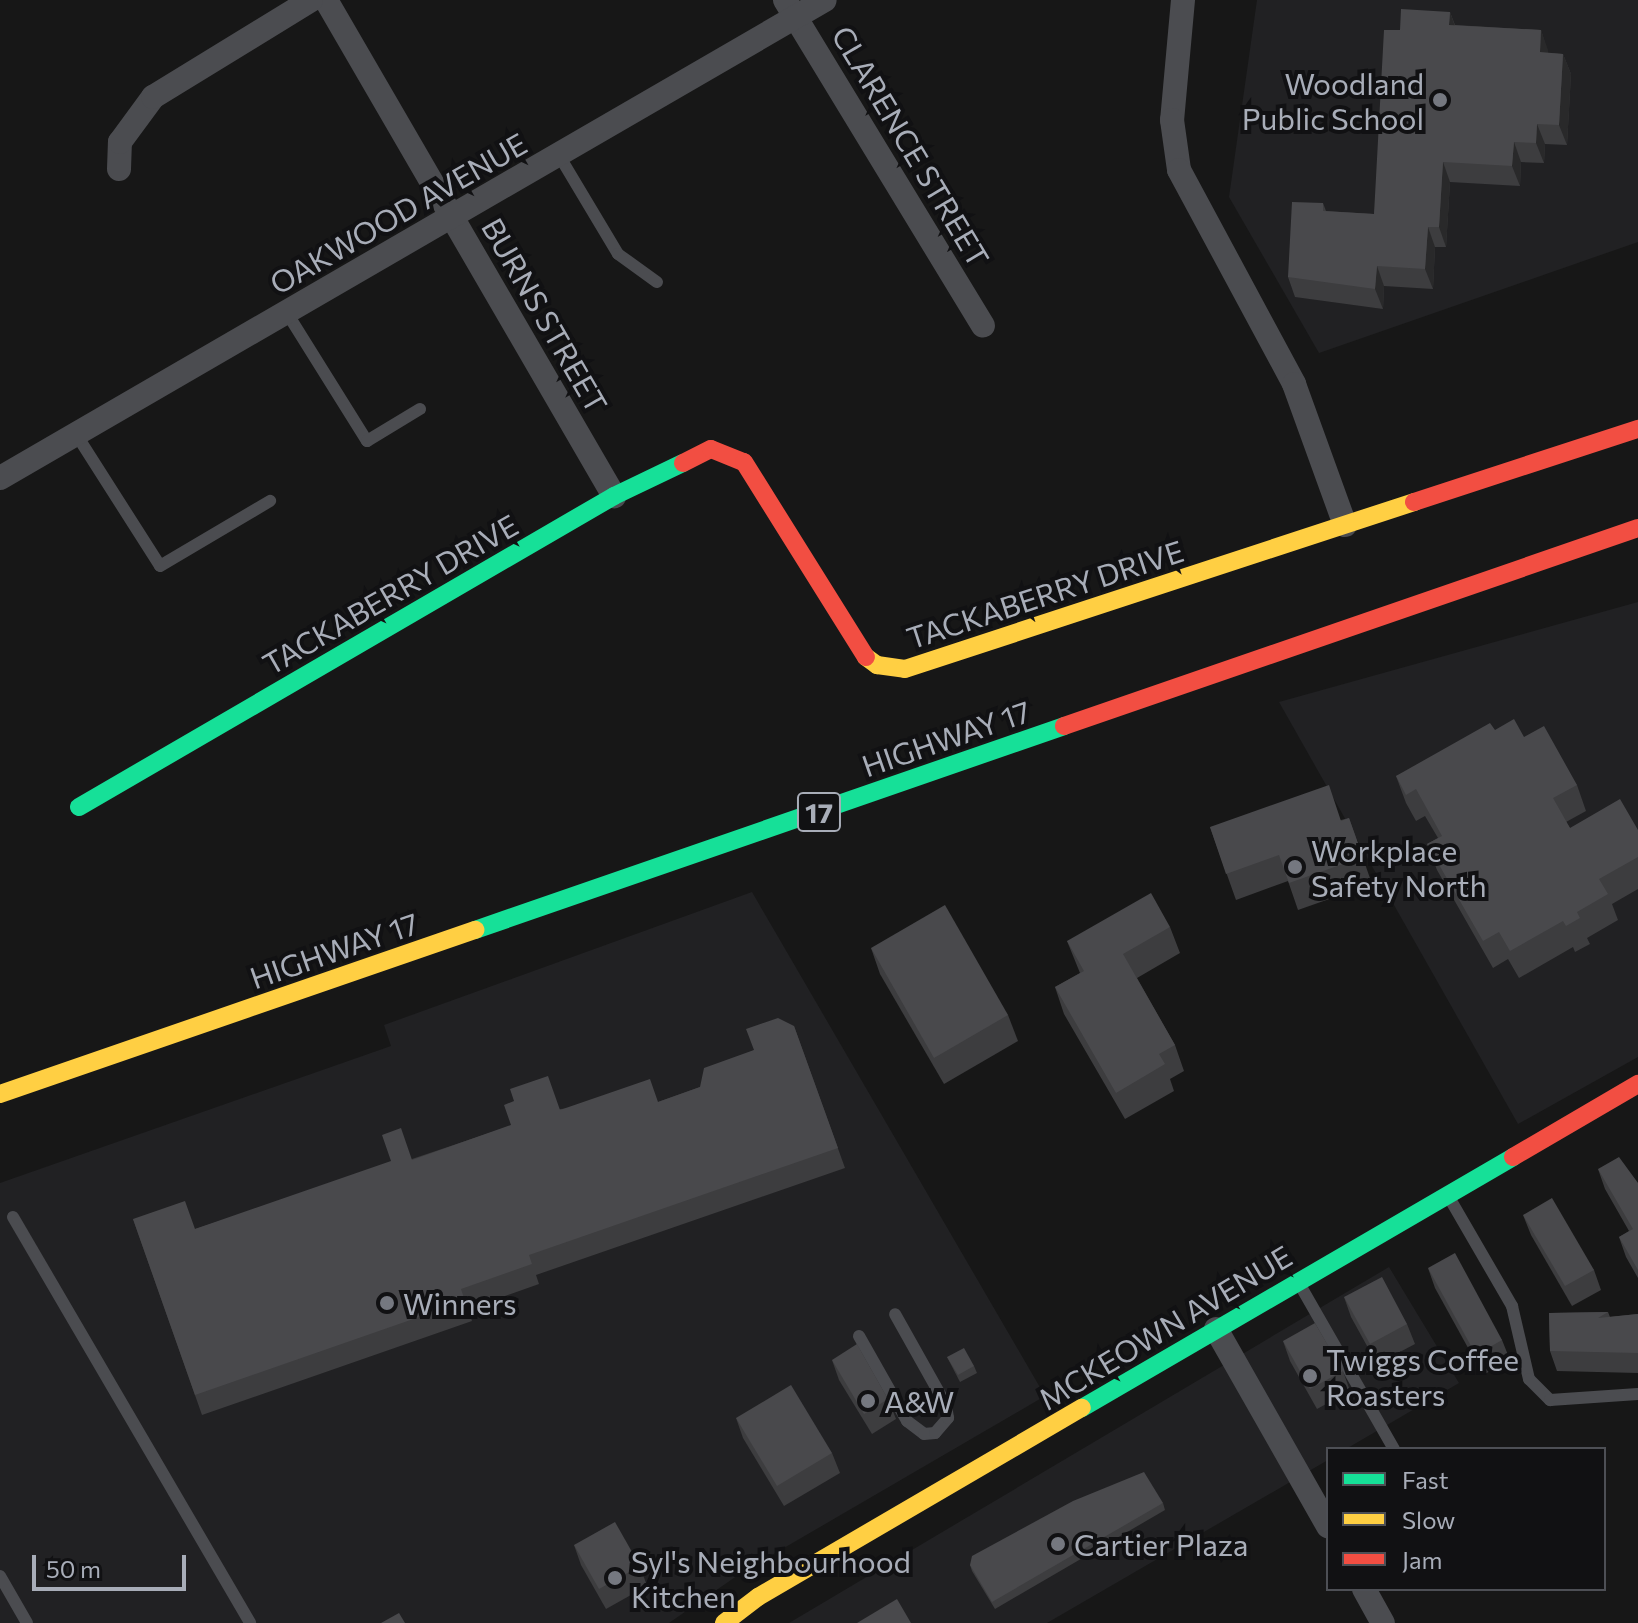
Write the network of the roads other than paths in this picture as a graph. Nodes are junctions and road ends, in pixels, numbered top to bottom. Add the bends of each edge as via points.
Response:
1 (311, 0) edge
2 (326, 0) edge
3 (825, 0) edge
4 (1183, 0) edge
5 (790, 8) edge
6 (560, 157) junction
7 (119, 169) dead end
8 (452, 220) junction
9 (657, 282) dead end
10 (287, 313) junction
11 (983, 326) dead end
12 (420, 409) dead end
13 (1638, 429) edge
14 (76, 434) junction
15 (0, 478) edge
16 (614, 496) junction
17 (270, 501) dead end
18 (1345, 525) junction
19 (1638, 528) edge
20 (79, 807) dead end
21 (1636, 1089) edge
22 (0, 1094) edge
23 (1446, 1193) junction
24 (13, 1217) dead end
25 (1297, 1281) junction
26 (895, 1314) dead end
27 (1216, 1329) junction
28 (859, 1336) dead end
29 (1638, 1394) edge
30 (1393, 1447) edge
31 (1322, 1501) edge
32 (0, 1576) edge
33 (1365, 1591) edge
34 (27, 1623) edge
35 (250, 1623) edge
36 (724, 1623) edge
37 (1383, 1623) edge

1 - 7 street via 153,97 120,142
2 - 8 street, BURNS STREET
3 - 5 street, OAKWOOD AVENUE
4 - 18 street via 1173,106 1179,170 1294,384
5 - 6 street, OAKWOOD AVENUE
5 - 11 street, CLARENCE STREET
6 - 8 street, OAKWOOD AVENUE
6 - 9 lane via 618,254
8 - 10 street, OAKWOOD AVENUE
8 - 16 street, BURNS STREET
10 - 12 lane via 367,441
10 - 14 street, OAKWOOD AVENUE
13 - 18 main road, TACKABERRY DRIVE
14 - 15 street, OAKWOOD AVENUE
14 - 17 lane via 160,566
16 - 18 main road, TACKABERRY DRIVE via 711,449 744,462 851,640 862,654 891,668 923,667
16 - 20 main road, TACKABERRY DRIVE
19 - 22 main road, HIGHWAY 17 / 17
21 - 23 main road, MCKEOWN AVENUE
23 - 25 main road, MCKEOWN AVENUE
23 - 29 lane via 1512,1306 1529,1379 1550,1400
24 - 35 lane
25 - 27 main road, MCKEOWN AVENUE
25 - 30 lane
26 - 28 lane via 946,1405 948,1418 935,1433 924,1434 907,1421
27 - 31 street
27 - 36 main road, MCKEOWN AVENUE via 758,1597
32 - 34 lane
33 - 37 street

